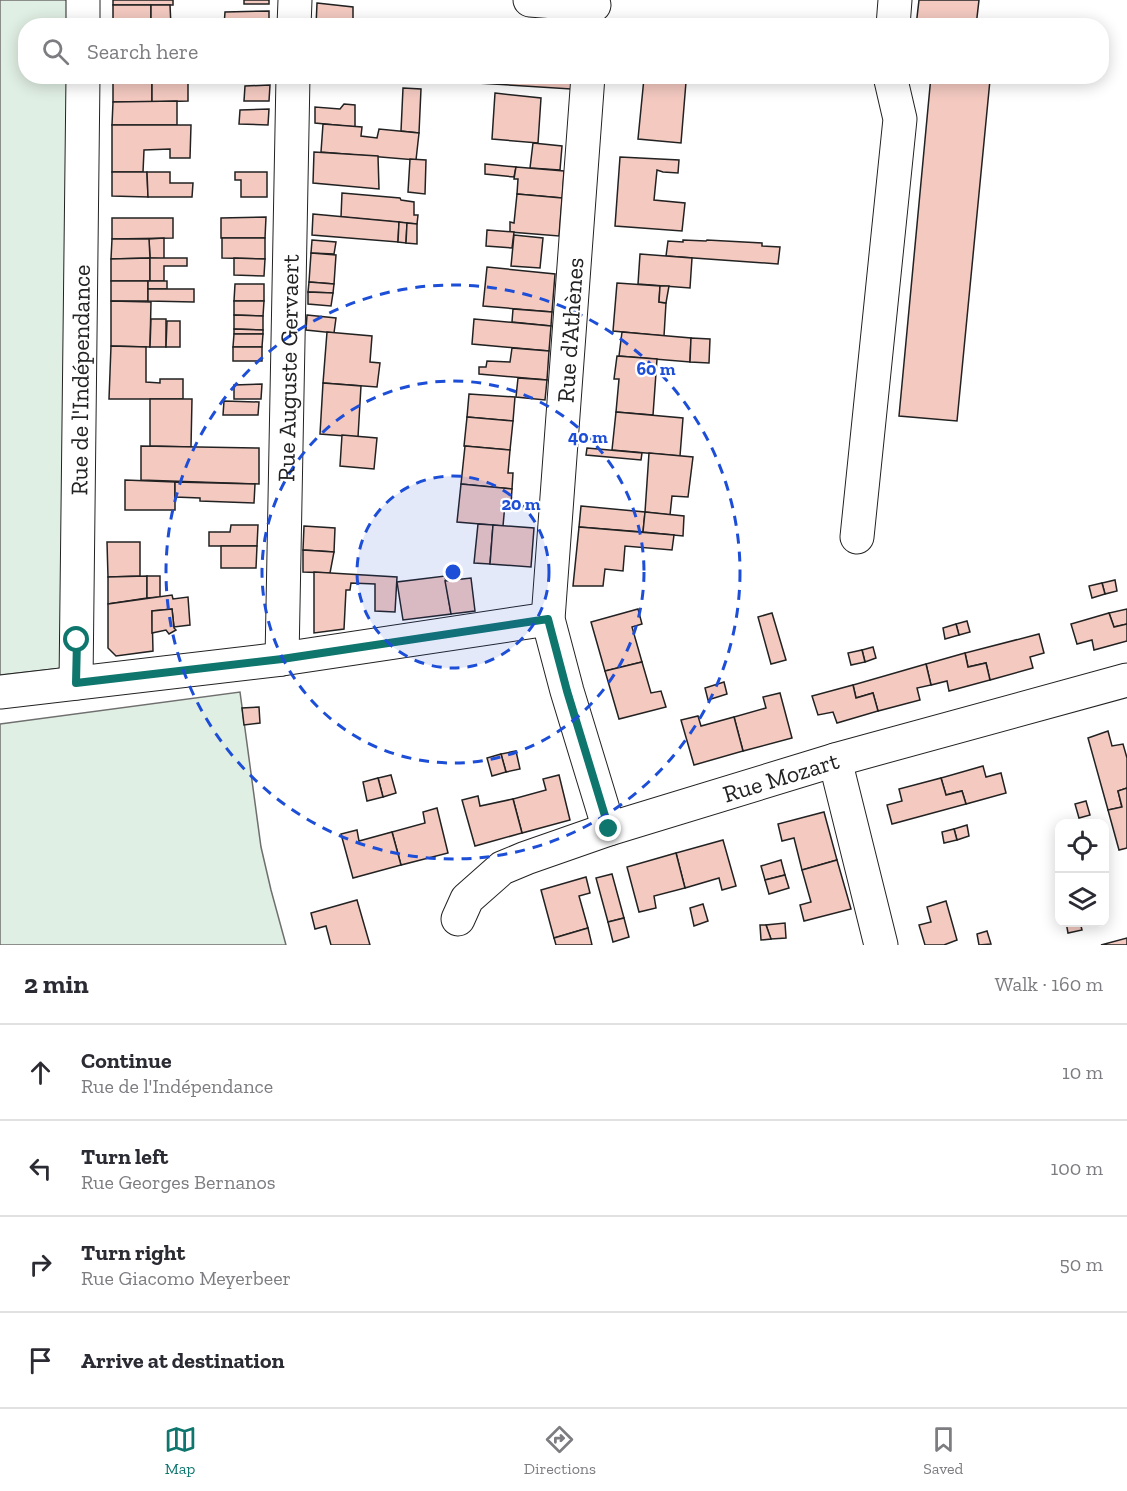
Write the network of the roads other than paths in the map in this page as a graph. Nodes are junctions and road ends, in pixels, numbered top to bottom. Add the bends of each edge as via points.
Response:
1 (83, 0) edge
2 (295, 0) edge
3 (530, 0) edge
4 (895, 0) edge
5 (593, 10) edge
6 (83, 18) edge
7 (294, 18) edge
8 (894, 18) edge
9 (83, 84) edge
10 (293, 84) edge
11 (587, 84) edge
12 (892, 84) edge
13 (858, 537) dead end
14 (548, 619) junction
15 (282, 659) junction
16 (1127, 680) edge
17 (76, 683) junction
18 (0, 692) edge
19 (835, 760) junction
20 (609, 829) junction
21 (458, 919) dead end
22 (881, 945) edge

1 - 6 street
2 - 7 street
3 - 5 street
4 - 8 street
9 - 17 street, Rue de l'Indépendance
10 - 15 street, Rue Auguste Gervaert
11 - 14 street, Rue d'Athènes
12 - 13 street via 900,119
14 - 15 street
14 - 20 street, Rue d'Athènes
15 - 17 street
16 - 19 street, Rue Mozart
17 - 18 street
19 - 20 street, Rue Mozart
19 - 22 street
20 - 21 street, Rue Mozart via 502,868 467,899

